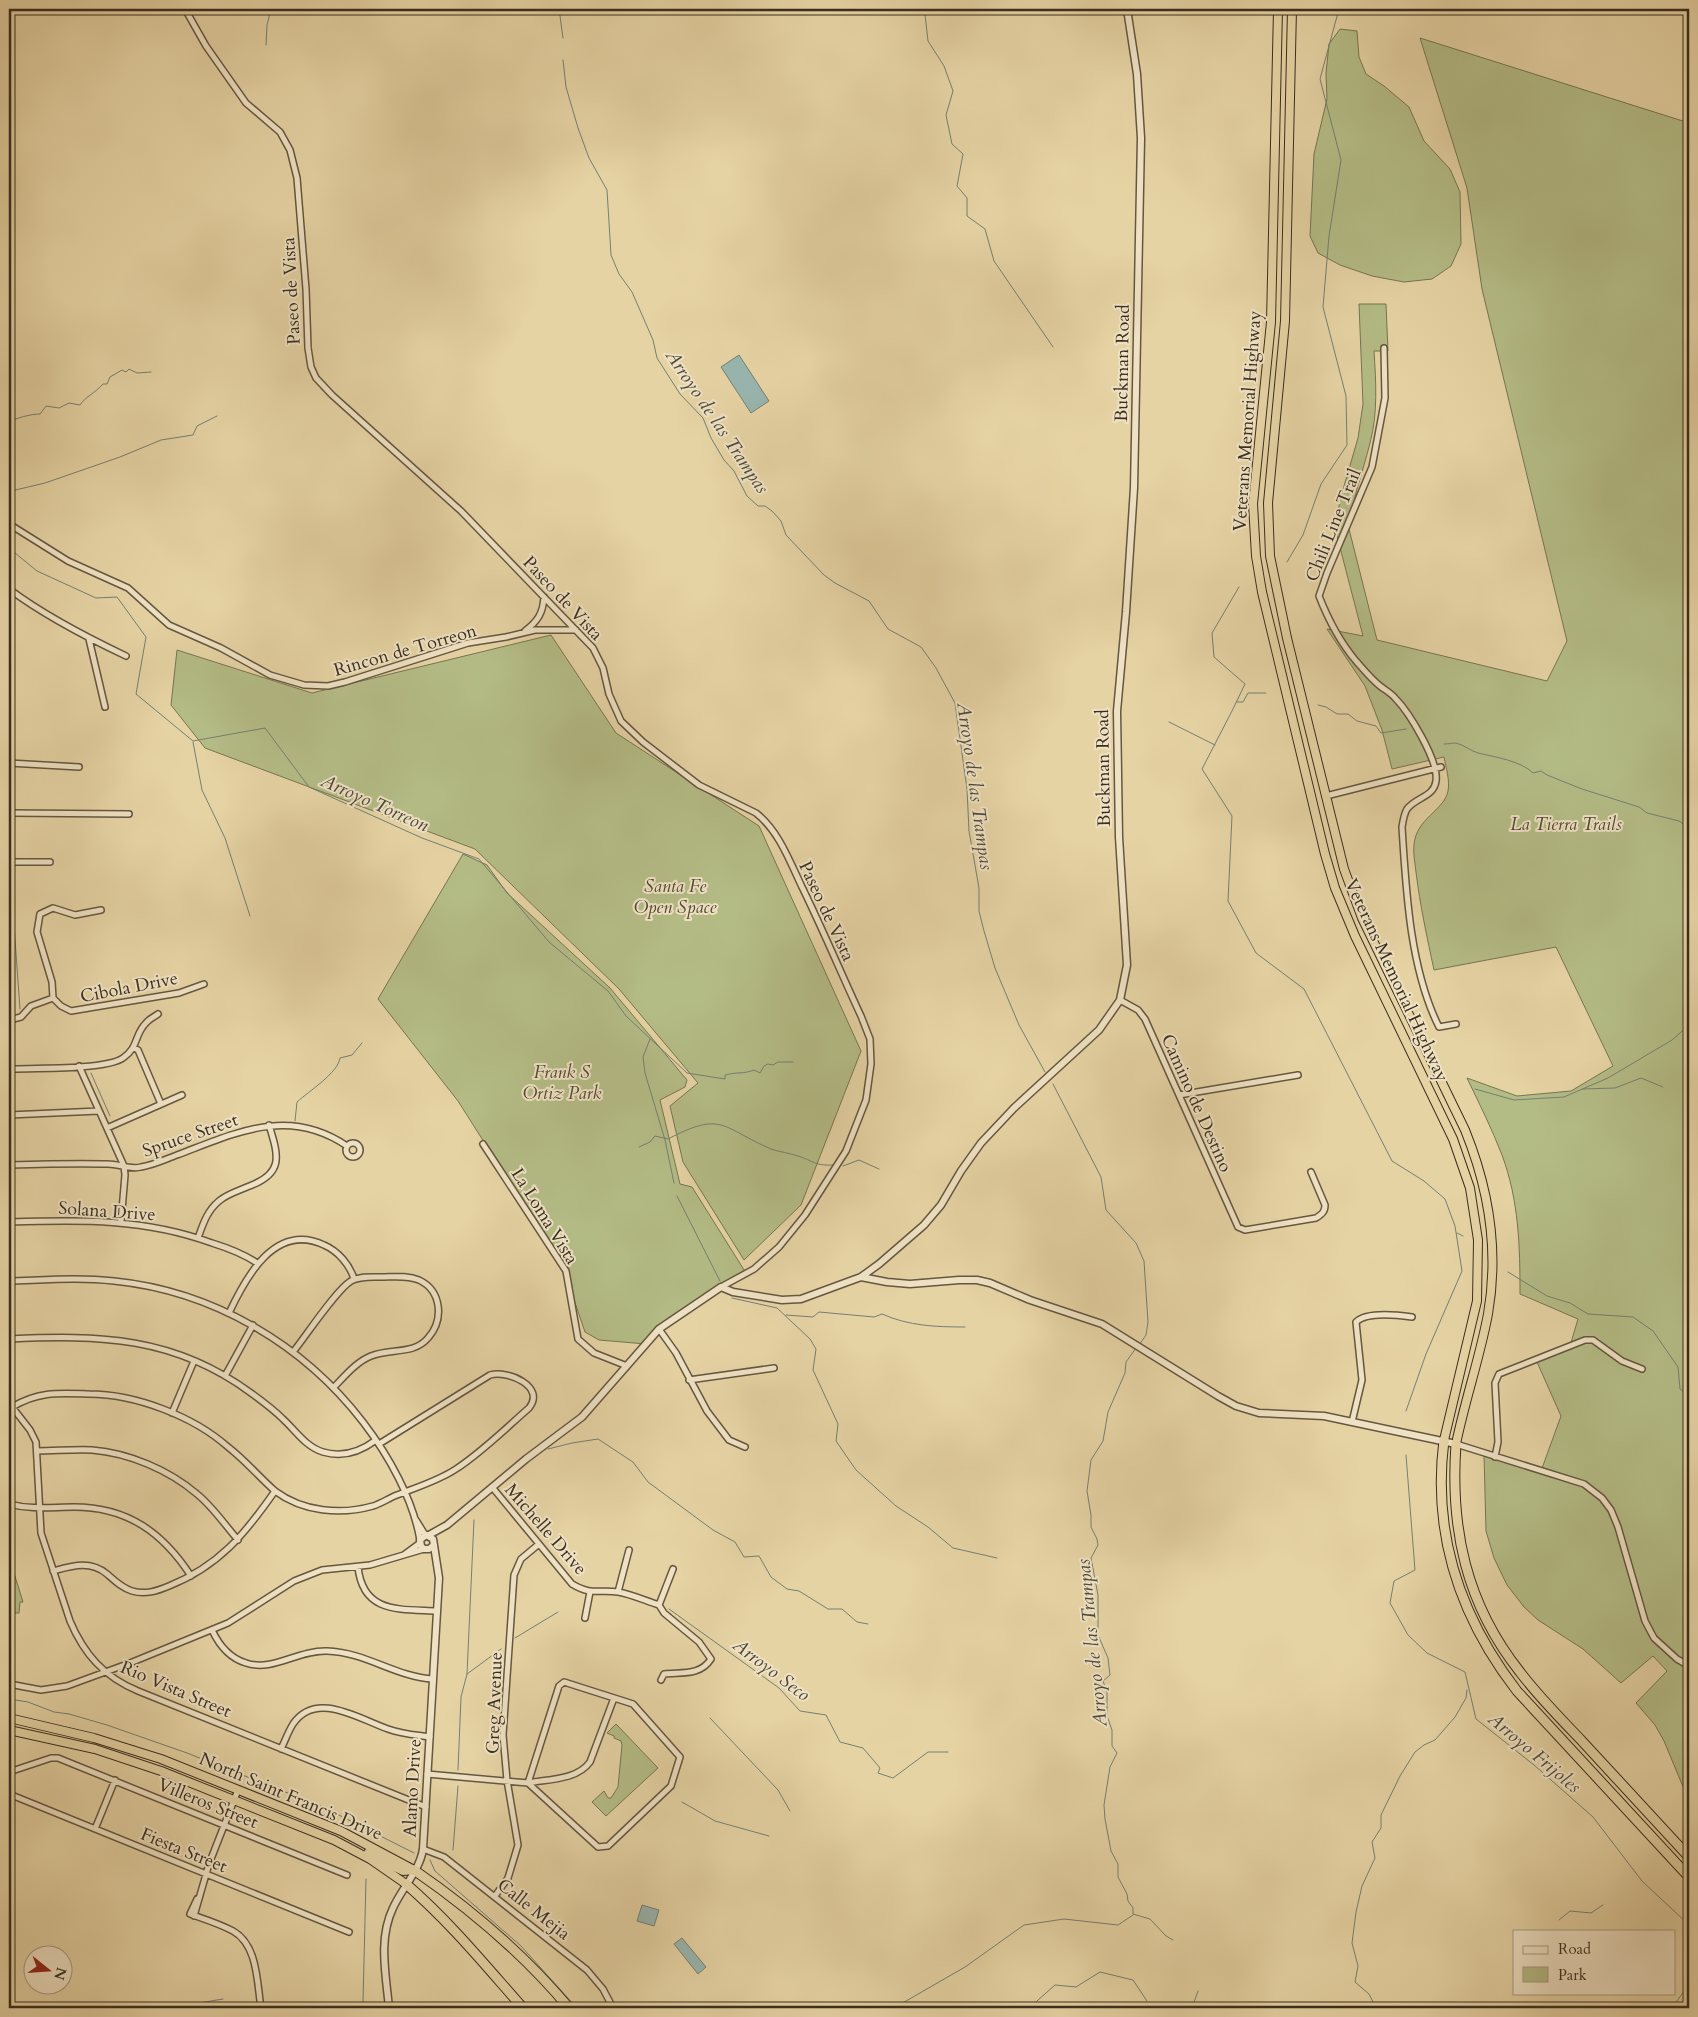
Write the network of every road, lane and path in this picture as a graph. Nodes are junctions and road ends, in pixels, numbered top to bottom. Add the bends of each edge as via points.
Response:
1 (185, 9) edge
2 (1126, 9) edge
3 (1278, 9) edge
4 (1292, 9) edge
5 (1384, 348) dead end
6 (9, 524) edge
7 (9, 589) edge
8 (544, 597) junction
9 (576, 630) junction
10 (523, 633) junction
11 (89, 639) junction
12 (126, 656) dead end
13 (105, 707) dead end
14 (9, 763) edge
15 (79, 767) dead end
16 (1441, 767) dead end
17 (1434, 768) junction
18 (1326, 796) junction
19 (9, 813) edge
20 (129, 814) dead end
21 (9, 862) edge
22 (50, 862) dead end
23 (101, 910) dead end
24 (204, 984) dead end
25 (53, 998) junction
26 (1120, 1000) junction
27 (158, 1014) dead end
28 (9, 1020) edge
29 (1456, 1024) dead end
30 (134, 1048) junction
31 (80, 1066) junction
32 (9, 1069) edge
33 (1298, 1075) dead end
34 (182, 1095) dead end
35 (1179, 1095) junction
36 (162, 1104) junction
37 (99, 1111) junction
38 (9, 1115) edge
39 (268, 1125) junction
40 (106, 1128) junction
41 (483, 1144) dead end
42 (347, 1146) dead end
43 (9, 1155) edge
44 (9, 1165) edge
45 (124, 1166) junction
46 (1311, 1172) dead end
47 (9, 1222) edge
48 (121, 1222) junction
49 (198, 1238) junction
50 (257, 1263) junction
51 (860, 1277) junction
52 (354, 1279) junction
53 (9, 1281) edge
54 (721, 1288) junction
55 (229, 1313) junction
56 (1412, 1317) dead end
57 (253, 1325) junction
58 (658, 1329) junction
59 (9, 1339) edge
60 (293, 1352) junction
61 (194, 1361) junction
62 (627, 1366) junction
63 (774, 1368) dead end
64 (1642, 1369) dead end
65 (225, 1376) junction
66 (689, 1380) junction
67 (334, 1387) junction
68 (10, 1405) edge
69 (172, 1413) junction
70 (1352, 1422) junction
71 (1444, 1440) junction
72 (378, 1442) junction
73 (1456, 1444) junction
74 (745, 1447) dead end
75 (37, 1451) junction
76 (1495, 1457) junction
77 (492, 1487) junction
78 (276, 1490) junction
79 (404, 1493) junction
80 (9, 1504) edge
81 (40, 1509) junction
82 (416, 1520) junction
83 (447, 1525) junction
84 (428, 1535) junction
85 (238, 1540) junction
86 (434, 1543) junction
87 (539, 1544) junction
88 (423, 1546) junction
89 (629, 1550) dead end
90 (435, 1560) junction
91 (358, 1567) junction
92 (672, 1569) dead end
93 (53, 1571) junction
94 (191, 1576) junction
95 (590, 1592) junction
96 (618, 1592) junction
97 (659, 1605) junction
98 (437, 1611) junction
99 (585, 1618) dead end
100 (212, 1630) junction
101 (1689, 1666) edge
102 (104, 1672) junction
103 (433, 1679) junction
104 (661, 1680) dead end
105 (9, 1684) edge
106 (614, 1698) junction
107 (9, 1718) edge
108 (9, 1730) edge
109 (430, 1737) junction
110 (282, 1749) junction
111 (9, 1772) edge
112 (427, 1774) junction
113 (115, 1780) junction
114 (507, 1780) junction
115 (528, 1783) junction
116 (238, 1790) junction
117 (9, 1794) edge
118 (234, 1800) junction
119 (426, 1806) junction
120 (224, 1824) junction
121 (95, 1829) junction
122 (353, 1849) junction
123 (423, 1849) junction
124 (1689, 1857) edge
125 (414, 1870) junction
126 (205, 1873) junction
127 (347, 1875) dead end
128 (1689, 1877) edge
129 (406, 1884) junction
130 (494, 1896) junction
131 (349, 1932) dead end
132 (261, 2008) edge
133 (389, 2008) edge
134 (523, 2008) edge
135 (570, 2008) edge
136 (613, 2008) edge

1 - 8 street, Paseo de Vista via 206,46 246,103 280,132 290,150 297,187 308,348 316,378 462,511
2 - 26 street, Buckman Road via 1137,74 1141,138 1134,488 1117,711 1119,837 1127,965
3 - 71 highway, Veterans Memorial Highway via 1271,322 1253,504 1256,556 1335,888 1454,1139 1470,1188 1478,1240 1477,1301
4 - 18 highway, Veterans Memorial Highway via 1284,348 1269,486 1268,530 1276,590
5 - 17 street, Chili Line Trail via 1385,398 1372,468 1319,596 1340,640 1355,660 1407,711 1431,754
6 - 10 street, Rincon de Torreon via 68,561 128,588 169,625 270,675 304,685 328,686 345,682 443,650
7 - 11 street
8 - 9 street, Paseo de Vista
8 - 10 street via 543,612
9 - 10 street, Rincon de Torreon
9 - 54 street, Paseo de Vista via 593,648 604,668 609,694 621,721 699,785 756,814 773,831 818,920 870,1038 871,1064 866,1100 838,1165 779,1247 754,1269
11 - 12 street
11 - 13 street
14 - 15 street
16 - 17 street
17 - 18 street
17 - 29 street, Chili Line Trail via 1437,779 1434,788 1408,808 1404,816 1406,898 1418,962 1433,1016 1439,1027
18 - 73 highway, Veterans Memorial Highway via 1352,894 1465,1130 1484,1188 1492,1243 1490,1295
19 - 20 street
21 - 22 street
23 - 25 street via 75,916 53,908 40,914 37,932 52,982
24 - 25 street, Cibola Drive via 179,993 71,1012
25 - 28 street via 32,1006 21,1017
26 - 35 street, Camino de Destino via 1138,1010 1145,1019
26 - 51 street, Buckman Road via 1099,1030 981,1143 924,1226
27 - 30 street via 146,1022
30 - 31 street via 122,1059
30 - 36 street via 138,1050
31 - 32 street
31 - 37 street
33 - 35 street
34 - 36 street
35 - 46 street, Camino de Destino via 1238,1227 1246,1230 1321,1215 1325,1206
36 - 40 street
37 - 38 street
37 - 40 street
39 - 42 street, Spruce Street via 308,1128
39 - 45 street, Spruce Street via 151,1165
39 - 49 street via 277,1154 274,1170 259,1183 219,1201 207,1215
40 - 45 street
41 - 62 street, La Loma Vista via 566,1271 578,1340 594,1353
43 - 44 street
44 - 45 street, Spruce Street via 70,1163
45 - 48 street
47 - 48 street, Solana Drive
48 - 49 street, Solana Drive
49 - 50 street, Solana Drive
50 - 52 street via 284,1244 314,1241 338,1254
50 - 55 street
51 - 54 street, Buckman Road via 791,1300
51 - 70 street via 910,1284 959,1280 990,1283 1102,1324 1236,1406 1259,1413 1312,1414
52 - 60 street via 341,1290
52 - 67 street via 414,1278 431,1290 439,1315 435,1329 425,1341 414,1348 365,1359
53 - 55 street via 80,1279 127,1282 182,1295
54 - 58 street
55 - 57 street
56 - 70 street via 1388,1314 1361,1318 1356,1322 1362,1380
57 - 60 street
57 - 65 street
58 - 62 street
58 - 66 street via 676,1353
59 - 61 street via 66,1336 112,1339 164,1349
60 - 67 street
61 - 65 street
61 - 69 street
62 - 77 street via 582,1417
63 - 66 street
64 - 76 street via 1622,1361 1593,1340 1584,1340 1499,1374 1495,1383 1498,1442
65 - 72 street via 263,1402 317,1450 346,1454
66 - 74 street via 729,1440
67 - 72 street
68 - 69 street via 37,1395 104,1394
68 - 75 street, Rio Vista Street via 30,1430
69 - 78 street via 227,1445
70 - 71 street
71 - 73 street
71 - 128 highway, Veterans Memorial Highway via 1441,1490 1445,1534 1456,1579 1478,1632 1516,1691
72 - 79 street
72 - 79 street via 494,1374 516,1377 532,1393 531,1406 468,1460 451,1472
73 - 76 street
73 - 124 highway, Veterans Memorial Highway via 1454,1502 1457,1530 1474,1592 1491,1629 1526,1680
75 - 81 street, Rio Vista Street
75 - 85 street via 92,1450 146,1463 198,1494
76 - 101 street via 1584,1484 1602,1498 1618,1527 1645,1620 1654,1638
77 - 83 street
77 - 87 street, Michelle Drive
78 - 79 street via 302,1505 333,1511 370,1506
78 - 85 street
79 - 82 street
80 - 81 street
81 - 93 street, Rio Vista Street via 42,1537
81 - 94 street via 94,1508 140,1523 164,1540
82 - 84 street
82 - 88 street
83 - 84 street
83 - 86 street
84 - 86 street
84 - 88 street via 423,1537
85 - 94 street
86 - 88 street
86 - 90 street, Alamo Drive
87 - 95 street, Michelle Drive via 572,1584
87 - 114 street, Greg Avenue via 519,1562 513,1580 503,1735
88 - 90 street
88 - 91 street via 376,1564
89 - 96 street
90 - 98 street, Alamo Drive via 439,1578
91 - 98 street via 363,1589 376,1602 393,1608
91 - 100 street via 322,1570 294,1582
92 - 97 street
93 - 94 street via 76,1565 90,1566 103,1571 122,1587 142,1593
93 - 102 street, Rio Vista Street via 76,1635
95 - 96 street, Michelle Drive
95 - 99 street
96 - 97 street, Michelle Drive
97 - 104 street via 699,1642 710,1659 699,1671 664,1674
98 - 103 street, Alamo Drive
100 - 102 street
100 - 103 street via 226,1652 247,1664 265,1666 308,1652 329,1651 351,1654 410,1676
102 - 105 street via 49,1689
102 - 110 street, Rio Vista Street via 119,1683
103 - 109 street, Alamo Drive
106 - 115 street via 584,1770
106 - 115 street via 564,1682 558,1686
106 - 115 street via 633,1704 680,1757 671,1786 608,1846 598,1847
107 - 116 highway, North Saint Francis Drive via 131,1748
108 - 118 highway, North Saint Francis Drive via 120,1757
109 - 110 street via 392,1730 338,1709 320,1708 298,1718
109 - 112 street, Alamo Drive
110 - 119 street, Rio Vista Street
111 - 113 street, Villeros Street via 58,1758
112 - 114 street
112 - 119 street, Alamo Drive
113 - 120 street, Villeros Street
113 - 121 street
114 - 115 street
114 - 130 street, Greg Avenue via 517,1850 508,1878
116 - 118 street
116 - 125 highway, North Saint Francis Drive via 341,1831
117 - 121 street, Fiesta Street
118 - 120 street
118 - 122 highway, North Saint Francis Drive
119 - 123 street, Alamo Drive
120 - 126 street
120 - 127 street, Villeros Street
121 - 126 street, Fiesta Street
122 - 125 highway via 369,1853 403,1871
122 - 129 highway, North Saint Francis Drive
123 - 125 street, Alamo Drive
123 - 130 street, Calle Mejia via 444,1857
125 - 129 street, Alamo Drive
125 - 135 highway, North Saint Francis Drive via 497,1933 525,1958
126 - 131 street, Fiesta Street
126 - 132 street via 192,1915 231,1930 247,1945 252,1954
129 - 133 street, Alamo Drive via 392,1910 386,1931 384,1951
129 - 134 highway, North Saint Francis Drive via 467,1944
130 - 136 street, Calle Mejia via 587,1970

